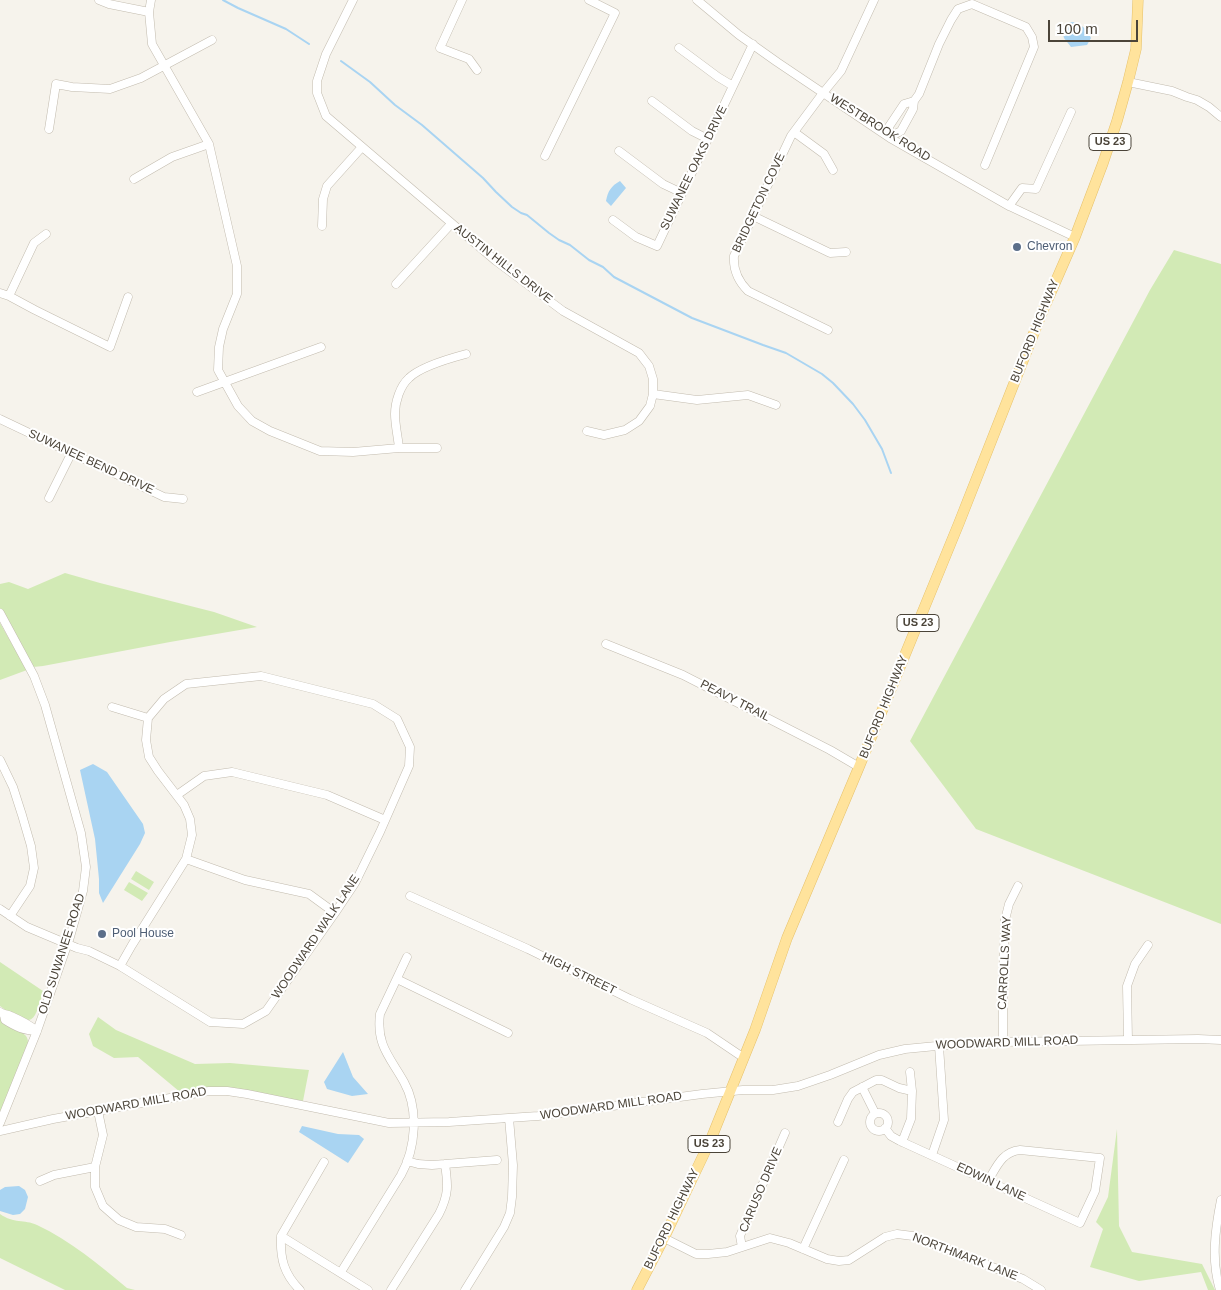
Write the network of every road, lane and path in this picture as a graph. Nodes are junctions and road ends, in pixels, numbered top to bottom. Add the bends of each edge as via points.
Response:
1 (99, 0) edge
2 (151, 0) edge
3 (353, 0) edge
4 (462, 0) edge
5 (589, 0) edge
6 (697, 0) edge
7 (874, 0) edge
8 (1138, 0) edge
9 (149, 12) junction
10 (212, 40) dead end
11 (753, 44) junction
12 (679, 48) dead end
13 (164, 65) junction
14 (476, 70) dead end
15 (1128, 82) junction
16 (733, 86) junction
17 (823, 93) junction
18 (652, 101) dead end
19 (914, 101) junction
20 (1072, 112) dead end
21 (1221, 117) edge
22 (49, 129) dead end
23 (794, 132) junction
24 (891, 136) junction
25 (708, 139) junction
26 (209, 144) junction
27 (362, 147) junction
28 (619, 151) dead end
29 (545, 156) dead end
30 (985, 165) dead end
31 (833, 170) dead end
32 (134, 180) dead end
33 (682, 193) junction
34 (1009, 206) junction
35 (752, 216) junction
36 (613, 220) dead end
37 (451, 224) junction
38 (322, 226) dead end
39 (46, 234) dead end
40 (1075, 237) junction
41 (846, 252) dead end
42 (396, 284) dead end
43 (0, 293) edge
44 (9, 296) junction
45 (128, 297) dead end
46 (828, 330) dead end
47 (321, 347) dead end
48 (466, 354) dead end
49 (224, 382) junction
50 (197, 392) dead end
51 (653, 394) junction
52 (776, 405) dead end
53 (0, 419) edge
54 (586, 431) dead end
55 (400, 448) junction
56 (437, 448) dead end
57 (71, 454) junction
58 (49, 498) dead end
59 (183, 499) dead end
60 (0, 613) edge
61 (606, 644) dead end
62 (112, 707) dead end
63 (148, 718) junction
64 (0, 760) edge
65 (859, 767) junction
66 (177, 795) junction
67 (385, 820) junction
68 (186, 859) junction
69 (1018, 886) dead end
70 (410, 896) dead end
71 (0, 909) edge
72 (335, 913) junction
73 (10, 916) junction
74 (68, 944) junction
75 (1148, 945) dead end
76 (407, 956) dead end
77 (120, 966) junction
78 (397, 979) junction
79 (2, 1013) edge
80 (37, 1031) junction
81 (508, 1033) dead end
82 (1128, 1040) junction
83 (1221, 1040) edge
84 (1003, 1042) junction
85 (939, 1046) junction
86 (744, 1058) junction
87 (910, 1072) dead end
88 (862, 1087) junction
89 (731, 1091) junction
90 (912, 1091) junction
91 (98, 1111) junction
92 (875, 1113) junction
93 (509, 1118) junction
94 (838, 1122) dead end
95 (0, 1123) edge
96 (414, 1123) junction
97 (884, 1128) junction
98 (0, 1131) edge
99 (785, 1134) dead end
100 (902, 1142) junction
101 (932, 1155) junction
102 (497, 1160) dead end
103 (844, 1160) dead end
104 (407, 1161) junction
105 (324, 1162) dead end
106 (446, 1164) junction
107 (95, 1167) junction
108 (40, 1181) dead end
109 (988, 1181) junction
110 (1221, 1200) edge
111 (181, 1235) dead end
112 (281, 1236) junction
113 (664, 1238) junction
114 (742, 1247) junction
115 (803, 1250) junction
116 (341, 1272) junction
117 (300, 1290) edge
118 (368, 1290) edge
119 (391, 1290) edge
120 (465, 1290) edge
121 (637, 1290) edge
122 (1041, 1290) edge
123 (1220, 1290) edge

1 - 9 street
2 - 9 street
3 - 27 street, AUSTIN HILLS DRIVE via 326,56 317,81 317,93 326,116
4 - 14 street via 440,48 469,59
5 - 29 street via 615,13
6 - 11 street, WESTBROOK ROAD
7 - 17 street, BRIDGETON COVE via 841,71
8 - 15 main road, BUFORD HIGHWAY / US 23 via 1136,49
9 - 13 street via 152,44
10 - 13 street
11 - 16 street, SUWANEE OAKS DRIVE
11 - 17 street, WESTBROOK ROAD
12 - 16 street
13 - 22 street via 141,78 110,89 56,84
13 - 26 street
15 - 21 street via 1197,100
15 - 40 main road, BUFORD HIGHWAY / US 23 via 1103,163
16 - 25 street, SUWANEE OAKS DRIVE
17 - 23 street, BRIDGETON COVE
17 - 24 street, WESTBROOK ROAD
18 - 25 street
19 - 24 street via 901,131
19 - 24 street via 904,104 894,117 888,128
19 - 30 street via 958,9 972,4 1026,27 1034,47
20 - 34 street via 1036,189 1022,188
23 - 31 street via 824,154
23 - 35 street, BRIDGETON COVE
24 - 34 street, WESTBROOK ROAD
25 - 33 street, SUWANEE OAKS DRIVE
26 - 32 street via 172,157
26 - 49 street via 237,266 237,294 219,347 218,370
27 - 37 street, AUSTIN HILLS DRIVE
27 - 38 street via 327,186
28 - 33 street via 663,184
33 - 36 street, SUWANEE OAKS DRIVE via 656,246 636,237
34 - 40 street, WESTBROOK ROAD
35 - 41 street via 830,253
35 - 46 street, BRIDGETON COVE via 734,256 733,265 741,284 748,291
37 - 42 street
37 - 51 street, AUSTIN HILLS DRIVE via 563,311 639,353 653,379
39 - 44 street via 34,243
40 - 65 main road, BUFORD HIGHWAY / US 23
43 - 44 street
44 - 45 street via 110,347
47 - 49 street
48 - 55 street via 409,378 397,400 395,414
49 - 50 street
49 - 55 street via 238,406 252,421 320,451
51 - 52 street via 697,400 748,395
51 - 54 street via 650,406 639,421 625,430 604,435
53 - 57 street, SUWANEE BEND DRIVE
55 - 56 street
57 - 58 street
57 - 59 street, SUWANEE BEND DRIVE via 164,497
60 - 74 street, OLD SUWANEE ROAD via 34,676 81,833 86,867 83,891
61 - 65 street, PEAVY TRAIL via 698,683
62 - 63 street
63 - 66 street via 146,740 149,756
63 - 67 street, WOODWARD WALK LANE via 164,699 186,684 261,676 373,704 397,719 410,747 409,766
64 - 73 street via 22,815 34,868 30,886
65 - 86 main road, BUFORD HIGHWAY / US 23 via 787,938
66 - 67 street via 204,776 232,772 327,795
66 - 68 street via 190,819 192,835
67 - 72 street, WOODWARD WALK LANE via 356,883
68 - 72 street via 245,880 308,894
68 - 77 street
69 - 84 street, CARROLLS WAY via 1005,920
70 - 86 street, HIGH STREET via 707,1033
71 - 73 street, WOODWARD WALK LANE
72 - 77 street, WOODWARD WALK LANE via 266,1011 243,1024 210,1022
73 - 74 street, WOODWARD WALK LANE via 27,927
74 - 77 street, WOODWARD WALK LANE
74 - 80 street, OLD SUWANEE ROAD
75 - 82 street via 1135,964 1127,986
76 - 78 street
78 - 81 street
78 - 96 street via 380,1014 379,1031 385,1052 409,1093
79 - 80 street via 10,1014
80 - 95 street, OLD SUWANEE ROAD
82 - 83 street, WOODWARD MILL ROAD
82 - 84 street, WOODWARD MILL ROAD
84 - 85 street, WOODWARD MILL ROAD
85 - 89 street, WOODWARD MILL ROAD via 879,1055 798,1086
85 - 101 street via 944,1120
86 - 89 main road, BUFORD HIGHWAY / US 23
87 - 90 street
88 - 90 street via 882,1080
88 - 92 street, EDWIN LANE
88 - 94 street via 852,1092
89 - 93 street, WOODWARD MILL ROAD
89 - 113 main road, BUFORD HIGHWAY / US 23
90 - 100 street via 911,1119
91 - 96 street, WOODWARD MILL ROAD via 209,1091 227,1091 389,1123
91 - 98 street, WOODWARD MILL ROAD
91 - 107 street via 103,1134
92 - 97 street, EDWIN LANE via 887,1118 888,1124
92 - 97 street, EDWIN LANE via 871,1119 872,1127 877,1130
93 - 96 street, WOODWARD MILL ROAD
93 - 120 street via 512,1165 510,1213
96 - 104 street
97 - 100 street, EDWIN LANE
99 - 114 street, CARUSO DRIVE via 740,1236
100 - 101 street, EDWIN LANE
101 - 109 street, EDWIN LANE
102 - 106 street
103 - 115 street
104 - 106 street
104 - 116 street
105 - 112 street
106 - 119 street via 446,1202
107 - 108 street
107 - 111 street via 95,1188 103,1206 119,1220 136,1227 165,1229
109 - 109 street, EDWIN LANE via 1001,1159 1014,1150 1100,1158 1095,1192 1080,1223
110 - 123 street via 1214,1253
112 - 116 street
112 - 117 street via 284,1268
113 - 114 street, NORTHMARK LANE via 696,1254 728,1252
113 - 121 main road, BUFORD HIGHWAY / US 23
114 - 115 street, NORTHMARK LANE via 770,1238
115 - 122 street, NORTHMARK LANE via 827,1260 850,1260 885,1237 897,1234 913,1236 1024,1279
116 - 118 street

